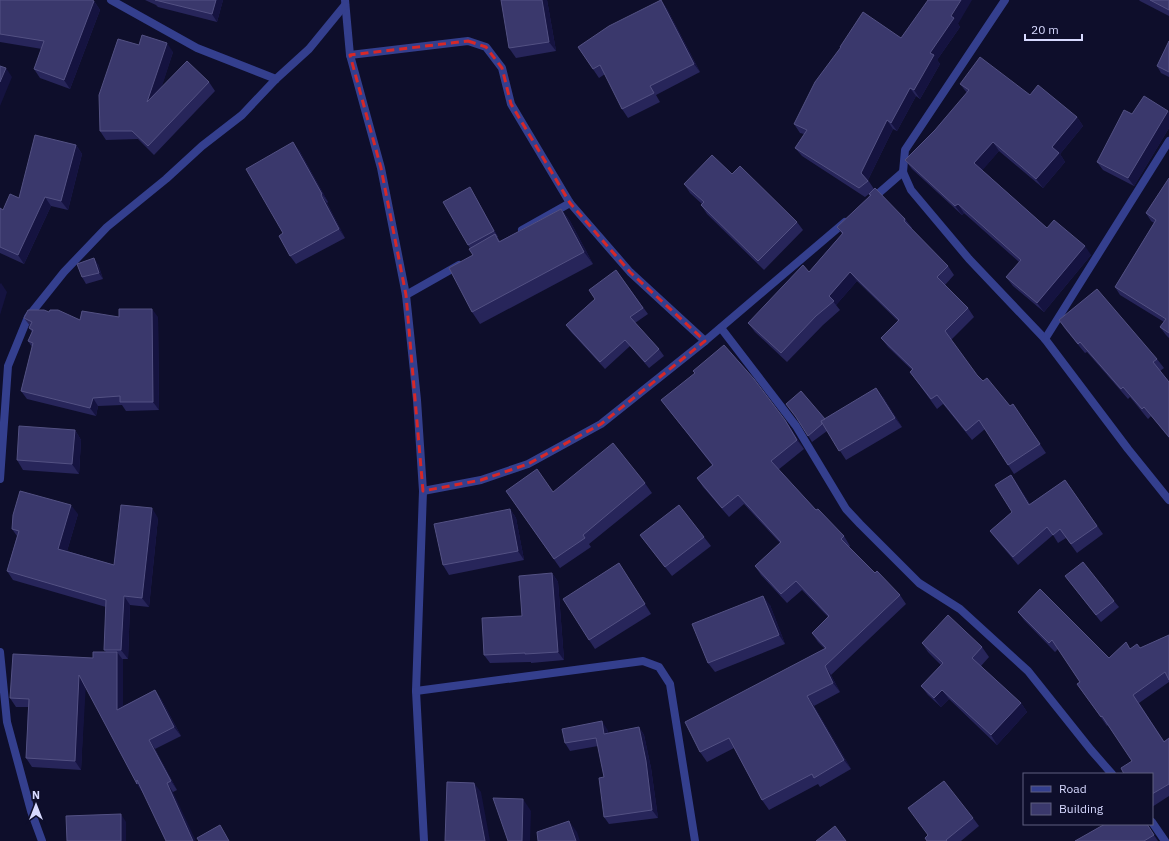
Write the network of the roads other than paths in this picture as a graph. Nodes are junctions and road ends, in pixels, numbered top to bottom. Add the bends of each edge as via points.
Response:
1 (111, 0) edge
2 (1005, 0) edge
3 (345, 2) edge
4 (350, 55) junction
5 (276, 79) junction
6 (1169, 141) edge
7 (903, 172) junction
8 (868, 202) edge
9 (570, 203) junction
10 (850, 217) edge
11 (515, 234) edge
12 (467, 261) edge
13 (406, 295) junction
14 (721, 328) junction
15 (1045, 340) junction
16 (705, 341) junction
17 (0, 479) edge
18 (422, 491) junction
19 (1169, 500) edge
20 (0, 652) edge
21 (416, 691) junction
22 (1111, 773) edge
23 (1153, 823) edge
24 (42, 841) edge
25 (424, 841) edge
26 (695, 841) edge
27 (1165, 841) edge

1 - 5 street via 197,48
2 - 7 street via 905,150
3 - 4 street
3 - 5 street via 309,49
4 - 9 street via 468,41 486,47 502,68 511,104
4 - 13 street via 381,168
5 - 17 street via 242,114 106,227 64,272 28,317 8,366
6 - 15 street
7 - 8 street
7 - 15 street via 911,190 969,259
9 - 11 street
9 - 16 street via 630,272
10 - 14 street
12 - 13 street
13 - 18 street via 417,400
14 - 16 street
14 - 22 street via 796,426 846,509 919,583 960,609 1028,671
15 - 19 street
16 - 18 street via 601,424 528,464 481,480
18 - 21 street
20 - 24 street via 7,722 31,811
21 - 25 street
21 - 26 street via 643,661 659,667 670,684
23 - 27 street

